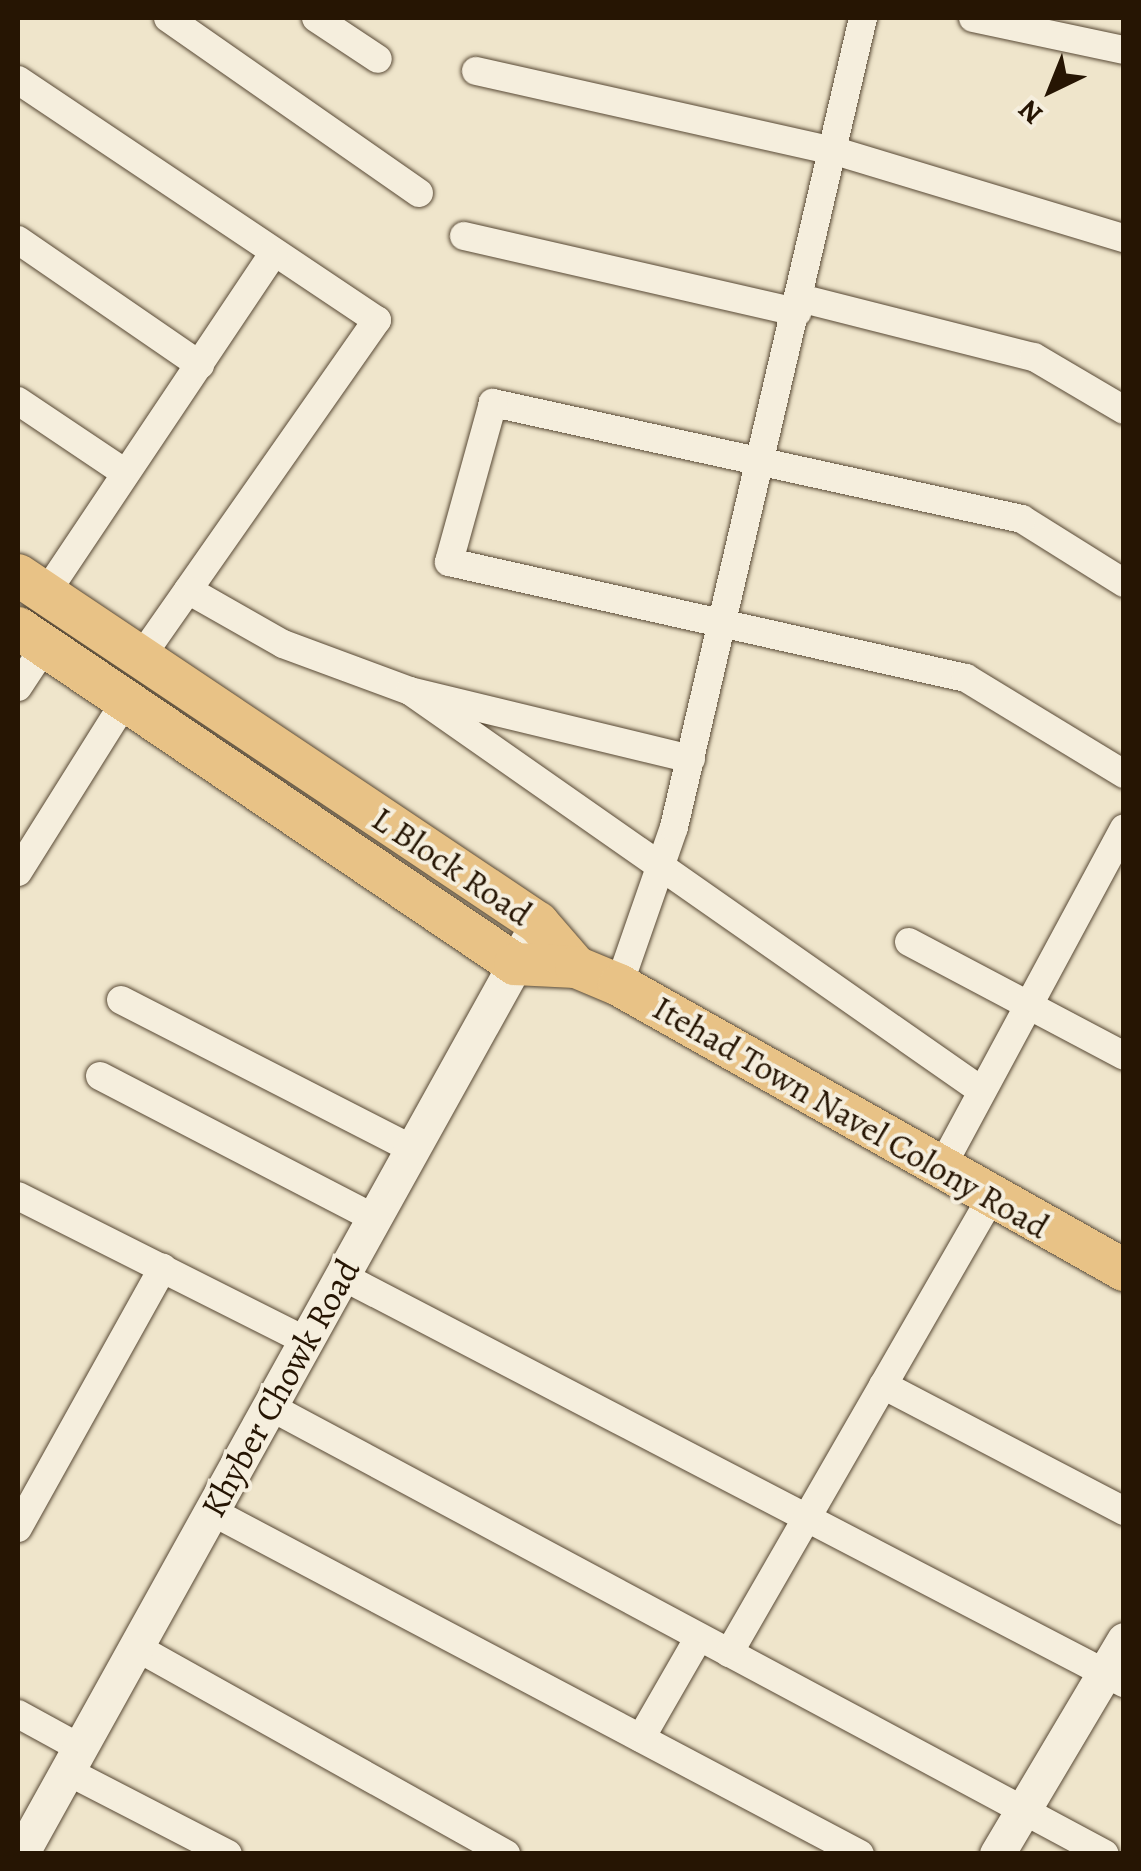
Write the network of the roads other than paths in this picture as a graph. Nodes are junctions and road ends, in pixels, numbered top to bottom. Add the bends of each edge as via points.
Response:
1 (168, 18) edge
2 (316, 18) edge
3 (864, 18) edge
4 (973, 18) edge
5 (1124, 50) edge
6 (378, 59) dead end
7 (476, 71) dead end
8 (18, 80) edge
9 (835, 152) junction
10 (419, 193) dead end
11 (464, 236) dead end
12 (1124, 238) edge
13 (18, 240) edge
14 (274, 253) junction
15 (798, 305) junction
16 (200, 365) junction
17 (18, 401) edge
18 (1124, 410) edge
19 (760, 466) junction
20 (122, 472) junction
21 (1124, 583) edge
22 (32, 584) edge
23 (188, 590) junction
24 (722, 624) junction
25 (31, 637) edge
26 (140, 658) junction
27 (18, 686) edge
28 (410, 692) junction
29 (126, 700) junction
30 (690, 759) junction
31 (1124, 774) edge
32 (1124, 828) edge
33 (662, 862) junction
34 (18, 872) edge
35 (1111, 881) edge
36 (538, 923) junction
37 (910, 942) dead end
38 (515, 964) junction
39 (576, 967) junction
40 (619, 985) junction
41 (121, 1000) dead end
42 (1027, 1004) junction
43 (1124, 1056) edge
44 (100, 1076) dead end
45 (982, 1090) junction
46 (412, 1150) junction
47 (940, 1170) junction
48 (18, 1196) edge
49 (991, 1198) junction
50 (374, 1218) junction
51 (163, 1268) junction
52 (1124, 1270) edge
53 (342, 1276) junction
54 (306, 1341) junction
55 (883, 1385) junction
56 (270, 1406) junction
57 (212, 1511) junction
58 (1124, 1511) edge
59 (806, 1518) junction
60 (18, 1528) edge
61 (698, 1637) junction
62 (1124, 1640) edge
63 (136, 1647) junction
64 (729, 1652) junction
65 (1114, 1678) edge
66 (18, 1714) edge
67 (641, 1738) junction
68 (74, 1759) junction
69 (1023, 1811) junction
70 (21, 1854) edge
71 (228, 1854) edge
72 (506, 1854) edge
73 (860, 1854) edge
74 (998, 1854) edge
75 (1104, 1854) edge

1 - 10 street
2 - 6 street
3 - 9 street
4 - 5 street
7 - 9 street
8 - 14 street
9 - 12 street
9 - 15 street
11 - 15 street
13 - 16 street
14 - 16 street
14 - 23 street via 377,320
15 - 18 street via 1034,357
15 - 19 street
16 - 20 street
17 - 20 street
19 - 21 street via 1022,519
19 - 24 street
19 - 24 street via 494,403 449,562
20 - 22 street
22 - 26 main road, L Block Road
23 - 26 street
23 - 28 street via 283,644
24 - 30 street
24 - 31 street via 966,678
25 - 27 street
25 - 29 main road, L Block Road
26 - 36 main road, L Block Road
28 - 30 street
28 - 33 street
29 - 34 street
29 - 38 main road, L Block Road
30 - 33 street
32 - 35 street
33 - 40 street
33 - 45 street
35 - 42 street
36 - 38 street, Khyber Chowk Road
36 - 39 main road, L Block Road
37 - 42 street
38 - 39 main road, L Block Road
38 - 46 street, Khyber Chowk Road
39 - 40 main road, Itehad Town Navel Colony Road
40 - 47 main road, Itehad Town Navel Colony Road
41 - 46 street
42 - 43 street
42 - 45 street
44 - 50 street
45 - 47 street
46 - 50 street, Khyber Chowk Road
47 - 49 main road, Itehad Town Navel Colony Road
48 - 51 street
49 - 52 main road, Itehad Town Navel Colony Road
49 - 55 street
50 - 53 street, Khyber Chowk Road
51 - 54 street
51 - 60 street
53 - 54 street, Khyber Chowk Road
53 - 59 street
54 - 56 street, Khyber Chowk Road
55 - 58 street
55 - 59 street
56 - 57 street, Khyber Chowk Road
56 - 61 street
57 - 63 street, Khyber Chowk Road
57 - 67 street
59 - 64 street
59 - 65 street
61 - 64 street
61 - 67 street
62 - 65 street
63 - 68 street, Khyber Chowk Road
63 - 72 street
64 - 69 street
65 - 69 street
66 - 68 street
67 - 73 street
68 - 70 street, Khyber Chowk Road
68 - 71 street
69 - 74 street
69 - 75 street

